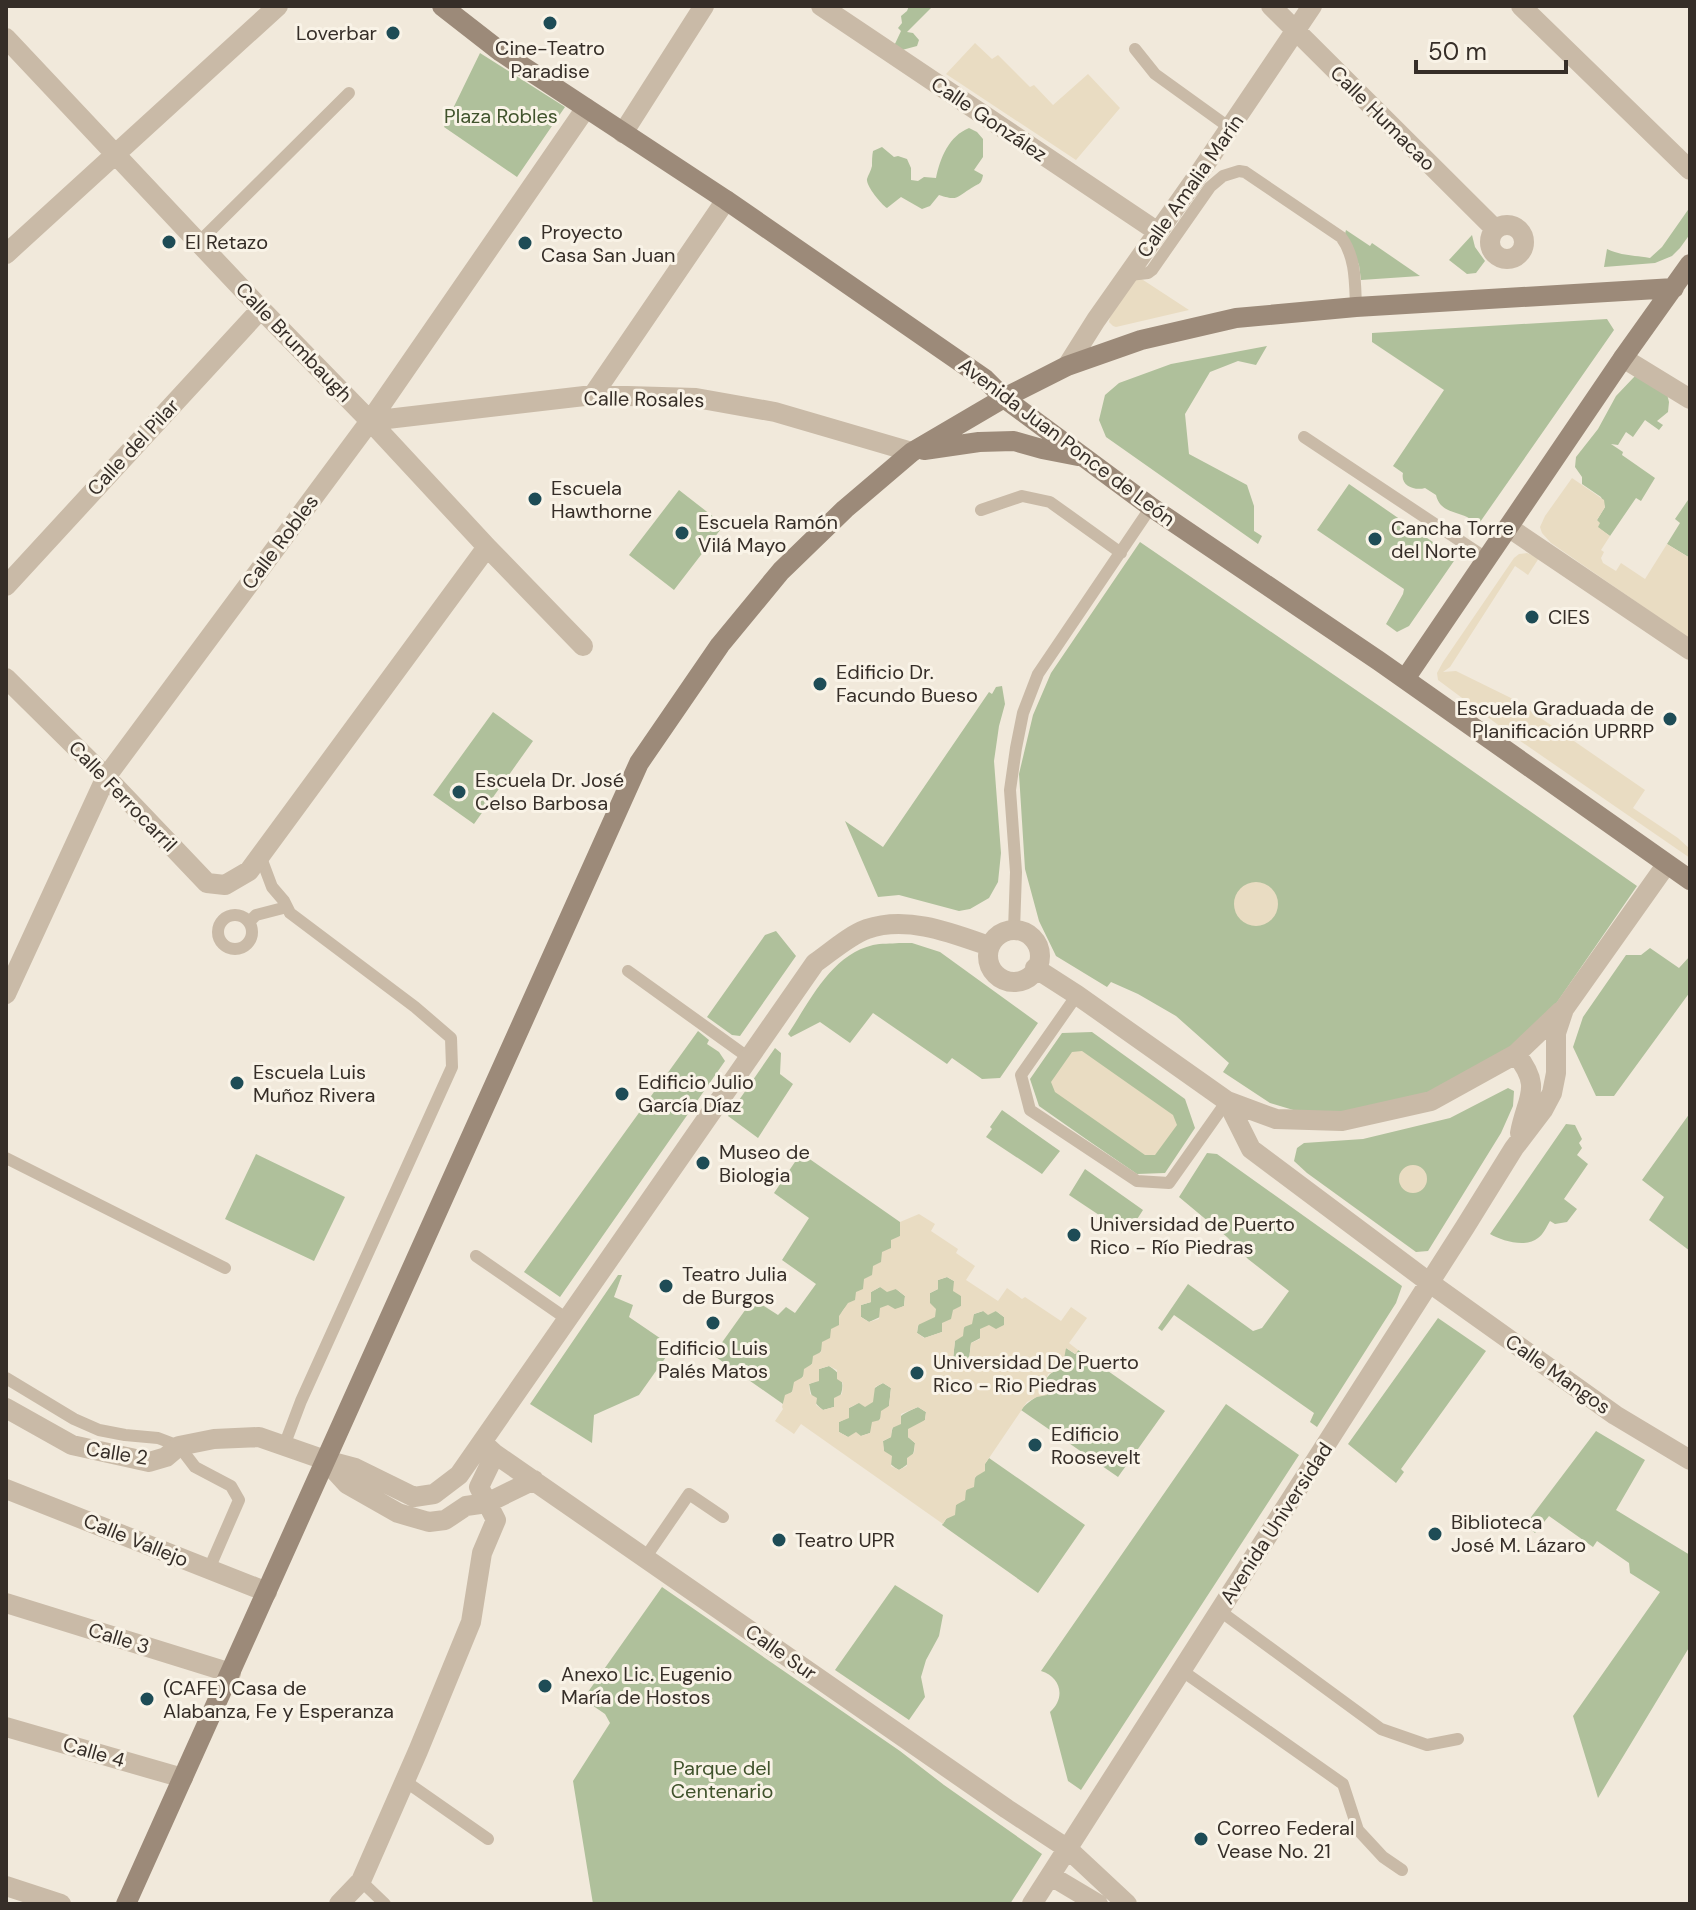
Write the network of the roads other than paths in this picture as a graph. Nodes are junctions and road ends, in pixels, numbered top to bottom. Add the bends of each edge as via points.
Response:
1 (278, 6) edge
2 (442, 6) edge
3 (704, 6) edge
4 (821, 6) edge
5 (1271, 6) edge
6 (1312, 6) edge
7 (1521, 6) edge
8 (849, 14) edge
9 (1296, 31) junction
10 (6, 38) edge
11 (1135, 49) dead end
12 (349, 93) dead end
13 (586, 108) junction
14 (1230, 128) junction
15 (623, 133) junction
16 (117, 155) junction
17 (1690, 170) edge
18 (726, 200) junction
19 (1495, 229) dead end
20 (1158, 232) junction
21 (199, 242) junction
22 (6, 254) edge
23 (1690, 264) edge
24 (1129, 275) junction
25 (1682, 287) edge
26 (1356, 307) junction
27 (261, 309) junction
28 (1623, 358) junction
29 (1067, 366) junction
30 (593, 395) junction
31 (1004, 398) junction
32 (1690, 399) edge
33 (370, 421) junction
34 (1304, 437) dead end
35 (912, 452) junction
36 (1084, 457) junction
37 (1151, 507) junction
38 (981, 510) dead end
39 (1508, 527) junction
40 (487, 547) junction
41 (1121, 553) junction
42 (1486, 558) junction
43 (6, 586) edge
44 (583, 646) dead end
45 (1690, 650) edge
46 (6, 678) edge
47 (1405, 679) junction
48 (106, 777) junction
49 (1666, 865) junction
50 (249, 871) junction
51 (1690, 880) edge
52 (287, 907) junction
53 (249, 922) dead end
54 (1014, 930) junction
55 (989, 946) junction
56 (1035, 968) junction
57 (628, 971) dead end
58 (6, 994) edge
59 (1077, 995) junction
60 (1564, 1009) junction
61 (1516, 1054) junction
62 (749, 1058) junction
63 (1227, 1101) junction
64 (1519, 1141) junction
65 (6, 1158) edge
66 (476, 1256) dead end
67 (225, 1268) dead end
68 (1430, 1283) junction
69 (567, 1319) junction
70 (6, 1378) edge
71 (6, 1408) edge
72 (179, 1446) junction
73 (284, 1446) junction
74 (488, 1448) junction
75 (325, 1460) junction
76 (1690, 1460) edge
77 (534, 1480) junction
78 (6, 1489) edge
79 (487, 1503) junction
80 (723, 1517) dead end
81 (645, 1558) junction
82 (209, 1569) junction
83 (267, 1592) junction
84 (6, 1603) edge
85 (1220, 1611) junction
86 (1181, 1670) junction
87 (231, 1673) junction
88 (6, 1727) edge
89 (1458, 1739) dead end
90 (183, 1778) junction
91 (405, 1781) junction
92 (488, 1839) dead end
93 (1068, 1849) junction
94 (1402, 1870) dead end
95 (1051, 1876) junction
96 (361, 1881) junction
97 (6, 1886) edge
98 (61, 1904) edge
99 (126, 1904) edge
100 (339, 1904) edge
101 (385, 1904) edge
102 (1032, 1904) edge
103 (1098, 1904) edge
104 (1127, 1904) edge

1 - 16 street
2 - 13 street, Avenida Juan Ponce de León
3 - 15 street
4 - 8 street, Calle González
5 - 9 street, Calle Humacao
6 - 9 street, Calle Amalia Marín
7 - 17 street
8 - 20 street, Calle González
9 - 14 street, Calle Amalia Marín
9 - 19 street, Calle Humacao
10 - 16 street, Calle Brumbaugh
11 - 14 lane via 1155,74
12 - 21 lane
13 - 15 street, Avenida Juan Ponce de León
13 - 33 street, Calle Robles
14 - 20 street, Calle Amalia Marín
15 - 18 street, Avenida Juan Ponce de León
16 - 21 street, Calle Brumbaugh
16 - 22 street
18 - 30 street
18 - 31 street, Avenida Juan Ponce de León via 985,379
20 - 24 street, Calle Amalia Marín
21 - 27 street, Calle Brumbaugh
23 - 25 street
24 - 26 lane via 1152,270 1210,187 1239,171 1341,237 1350,252
24 - 29 street, Calle Amalia Marín
25 - 26 street
25 - 28 street
26 - 29 street via 1188,327
27 - 33 street, Calle Brumbaugh
27 - 43 street, Calle del Pilar
28 - 32 street
28 - 39 street
29 - 31 street
30 - 33 street, Calle Rosales
30 - 35 street, Calle Rosales via 722,402
31 - 35 street
31 - 36 street, Avenida Juan Ponce de León
33 - 40 street, Calle Brumbaugh
33 - 48 street, Calle Robles
34 - 42 lane
35 - 36 street via 1014,441
35 - 75 street via 781,571 720,645 639,763
36 - 37 street, Avenida Juan Ponce de León
37 - 41 lane
37 - 47 street, Avenida Juan Ponce de León
38 - 41 lane via 1022,496 1050,502
39 - 42 street
39 - 45 street
40 - 44 street, Calle Brumbaugh
40 - 50 street
41 - 54 lane via 1038,674 1023,713 1010,790
42 - 47 street
46 - 48 street, Calle Ferrocarril
47 - 49 street, Avenida Juan Ponce de León
48 - 50 street, Calle Ferrocarril via 207,883 225,885
48 - 58 street, Calle Robles
49 - 51 street, Avenida Juan Ponce de León
49 - 60 street, Avenida Universidad
50 - 52 lane via 263,863
52 - 53 lane
52 - 73 lane via 451,1038 452,1067
54 - 55 street via 1003,932
54 - 56 street via 1023,931 1037,945
55 - 56 street via 990,967 1004,980 1024,979
55 - 62 street via 943,930 899,924 870,928 815,963
56 - 59 street
57 - 62 lane
59 - 63 street
59 - 63 lane via 1021,1075 1030,1110 1137,1181 1169,1183
60 - 61 street
60 - 64 street, Avenida Universidad via 1556,1033 1552,1093
61 - 63 street via 1431,1101 1342,1121 1276,1119
61 - 64 street, Avenida Universidad via 1528,1069 1533,1090
62 - 69 street
63 - 68 street, Calle Mangos via 1251,1149
64 - 68 street, Avenida Universidad
65 - 67 lane
66 - 69 lane
68 - 76 street, Calle Mangos via 1615,1415
68 - 85 street, Avenida Universidad
69 - 74 street
70 - 72 lane via 99,1430
71 - 72 street, Calle 2 via 87,1449 149,1462
72 - 73 street, Calle 2 via 259,1437
72 - 82 lane via 195,1467 231,1486 239,1500
73 - 75 street, Calle 2
74 - 75 street, Calle 2 via 434,1494 414,1497 355,1468
74 - 77 street, Calle Sur
74 - 79 street via 479,1487
75 - 79 street via 347,1484 398,1513 429,1522
75 - 83 street
77 - 79 street
77 - 81 street, Calle Sur
78 - 82 street, Calle Vallejo
79 - 91 street via 496,1520 482,1553 471,1622
80 - 81 lane via 689,1494
81 - 93 street, Calle Sur
82 - 83 street, Calle Vallejo
83 - 87 street
84 - 87 street, Calle 3
85 - 86 street, Avenida Universidad
85 - 89 lane via 1381,1729 1427,1745
86 - 93 street, Avenida Universidad
86 - 94 lane via 1343,1784 1358,1830
87 - 90 street
88 - 90 street, Calle 4
90 - 99 street
91 - 92 lane
91 - 96 street
93 - 95 street, Avenida Universidad
93 - 104 street, Calle Sur
95 - 102 street, Avenida Universidad
95 - 103 street
96 - 100 street
96 - 101 lane
97 - 98 street

